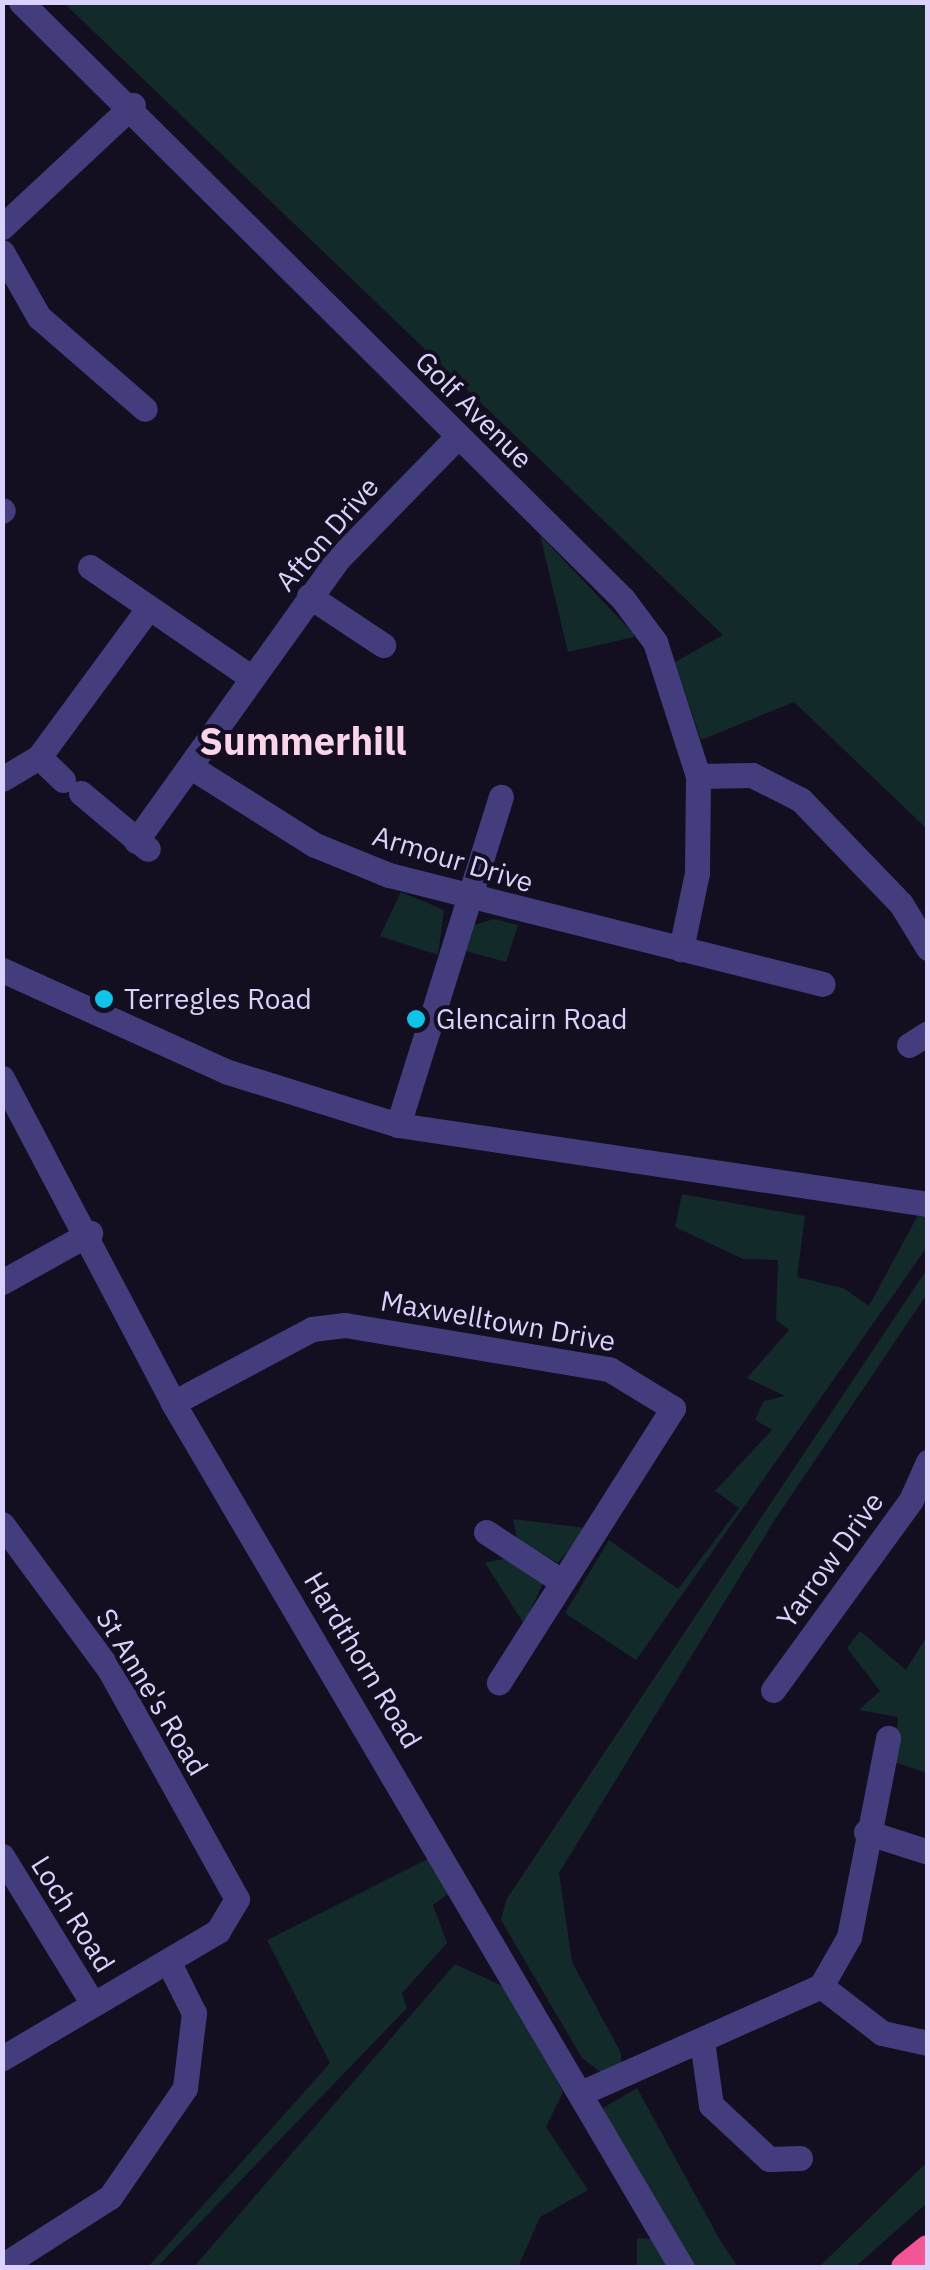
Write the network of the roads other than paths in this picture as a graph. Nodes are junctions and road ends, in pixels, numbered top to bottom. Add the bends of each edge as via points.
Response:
1 (22, 2) edge
2 (133, 105) junction
3 (2, 227) edge
4 (2, 252) edge
5 (145, 409) dead end
6 (458, 436) junction
7 (90, 567) dead end
8 (310, 596) junction
9 (148, 610) junction
10 (384, 645) dead end
11 (252, 678) junction
12 (39, 758) junction
13 (191, 767) junction
14 (698, 776) junction
15 (2, 779) edge
16 (501, 798) dead end
17 (467, 898) junction
18 (928, 948) edge
19 (681, 949) junction
20 (2, 970) edge
21 (823, 984) dead end
22 (2, 1078) edge
23 (398, 1125) junction
24 (928, 1204) edge
25 (90, 1233) junction
26 (2, 1282) edge
27 (173, 1403) junction
28 (928, 1462) edge
29 (919, 1505) edge
30 (2, 1524) edge
31 (486, 1532) dead end
32 (561, 1581) junction
33 (499, 1682) dead end
34 (774, 1690) dead end
35 (888, 1738) dead end
36 (866, 1832) junction
37 (928, 1852) edge
38 (2, 1856) edge
39 (168, 1963) junction
40 (821, 1986) junction
41 (93, 2004) junction
42 (702, 2042) junction
43 (928, 2042) edge
44 (2, 2058) edge
45 (581, 2093) junction
46 (800, 2158) dead end
47 (928, 2250) edge
48 (2, 2266) edge
49 (682, 2268) edge
50 (906, 2268) edge

1 - 2 street, Golf Avenue
2 - 3 street
2 - 6 street, Golf Avenue
4 - 5 street via 39,317
6 - 8 street, Afton Drive
6 - 14 street, Golf Avenue via 654,642
7 - 9 street
8 - 10 street
8 - 11 street, Afton Drive
9 - 11 street
9 - 12 street
11 - 13 street
12 - 13 street via 142,845
12 - 15 street
13 - 17 street, Armour Drive via 315,844
14 - 18 street via 752,774 801,800 901,904
14 - 19 street, Golf Avenue via 697,873
16 - 17 street
17 - 19 street, Armour Drive
17 - 23 street
19 - 21 street, Armour Drive
20 - 23 street via 228,1072
22 - 25 street, Hardthorn Road
23 - 24 street
25 - 26 street
25 - 27 street, Hardthorn Road
27 - 32 street, Maxwelltown Drive via 312,1330 346,1326 634,1378 674,1408
27 - 45 street, Hardthorn Road via 472,1898
28 - 29 street, Yarrow Drive
29 - 34 street, Yarrow Drive
30 - 39 street, St Anne's Road via 110,1669 237,1899 218,1931
31 - 32 street
32 - 33 street, Maxwelltown Drive
35 - 36 street
36 - 37 street
36 - 40 street via 849,1937
38 - 41 street, Loch Road
39 - 41 street
39 - 48 street via 194,2013 185,2088 110,2197
40 - 42 street
40 - 43 street via 882,2033
41 - 44 street
42 - 45 street
42 - 46 street via 711,2105 768,2159
45 - 49 street, Hardthorn Road
47 - 50 highway

